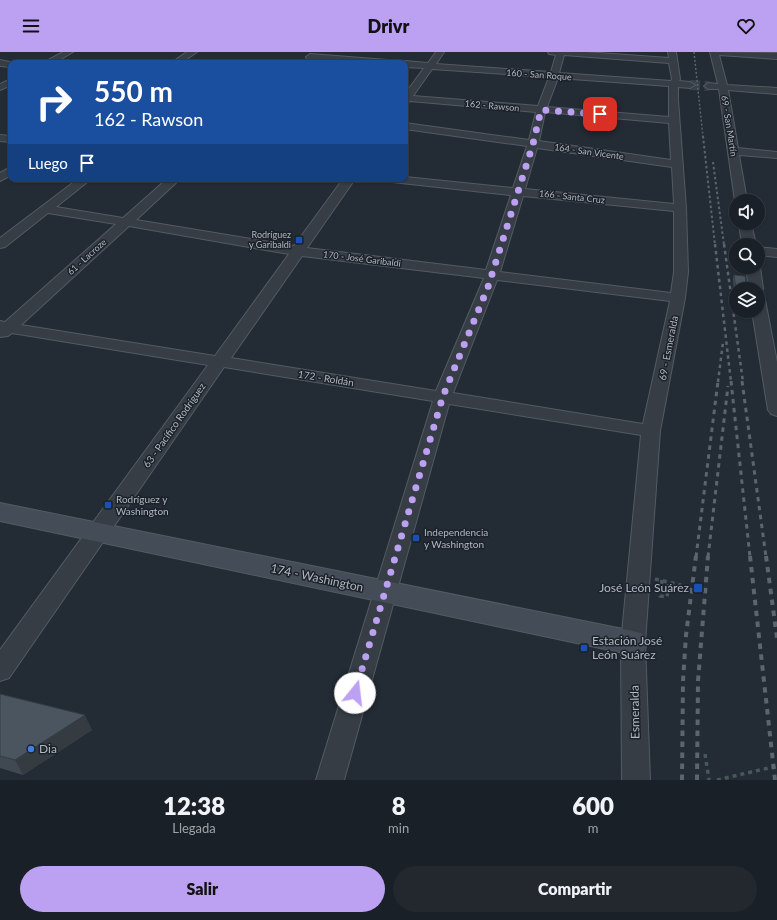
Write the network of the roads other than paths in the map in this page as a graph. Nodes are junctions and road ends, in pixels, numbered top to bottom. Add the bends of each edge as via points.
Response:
1 (69, 52) edge
2 (193, 52) edge
3 (440, 52) edge
4 (558, 52) edge
5 (714, 52) edge
6 (313, 54) edge
7 (672, 56) edge
8 (777, 56) edge
9 (53, 60) edge
10 (180, 60) edge
11 (363, 60) edge
12 (408, 64) edge
13 (430, 66) junction
14 (719, 71) junction
15 (554, 76) junction
16 (674, 84) junction
17 (709, 87) junction
18 (723, 87) junction
19 (777, 91) edge
20 (408, 96) edge
21 (408, 99) edge
22 (673, 100) junction
23 (726, 106) junction
24 (541, 110) junction
25 (675, 120) junction
26 (408, 126) edge
27 (533, 144) junction
28 (733, 151) junction
29 (777, 155) edge
30 (677, 164) junction
31 (408, 181) edge
32 (81, 182) edge
33 (171, 182) edge
34 (346, 182) edge
35 (518, 192) junction
36 (740, 194) edge
37 (680, 208) junction
38 (47, 209) junction
39 (124, 223) junction
40 (0, 244) edge
41 (298, 251) junction
42 (765, 252) edge
43 (777, 253) edge
44 (492, 275) junction
45 (678, 298) junction
46 (769, 322) edge
47 (3, 329) edge
48 (219, 361) junction
49 (443, 396) junction
50 (777, 410) edge
51 (651, 431) junction
52 (0, 512) edge
53 (99, 532) junction
54 (385, 592) junction
55 (633, 643) junction
56 (0, 670) edge
57 (330, 780) edge
58 (636, 780) edge

1 - 9 street
2 - 10 street
3 - 13 street
4 - 7 street
4 - 15 street
5 - 8 street
5 - 14 street, 69 - San Martín
6 - 11 street
7 - 16 street, 69 - Esmeralda via 676,79
12 - 13 street, 160 - San Roque
13 - 15 street, 160 - San Roque
13 - 20 street
14 - 17 street via 714,73 714,84
14 - 18 street, 69 - San Martín
15 - 16 street, 160 - San Roque
15 - 24 street
16 - 22 street, 69 - Esmeralda
16 - 22 street, 160 - San Roque via 691,86 680,87 679,98
17 - 18 street
17 - 23 street via 718,94
18 - 19 street
18 - 23 street, 69 - San Martín
21 - 24 street, 162 - Rawson
22 - 25 street, 69 - Esmeralda
23 - 28 street, 69 - San Martín
24 - 25 street, 162 - Rawson
24 - 27 street
25 - 30 street, 69 - Esmeralda
26 - 27 street, 164 - San Vicente
27 - 30 street, 164 - San Vicente
27 - 35 street
28 - 29 street
28 - 36 street, 69 - San Martín
30 - 37 street, 69 - Esmeralda
31 - 35 street, 166 - Santa Cruz
32 - 38 street
33 - 39 street, 61 - Lacroze
34 - 41 street, 63 - Pacífico Rodríguez
35 - 37 street, 166 - Santa Cruz
35 - 44 street
37 - 45 street, 69 - Esmeralda via 681,272
38 - 39 street, 170 - José Garibaldi
38 - 40 street
39 - 41 street, 170 - José Garibaldi
39 - 47 street, 61 - Lacroze
41 - 44 street, 170 - José Garibaldi
41 - 48 street, 63 - Pacífico Rodríguez
42 - 43 street
44 - 45 street, 170 - José Garibaldi
44 - 49 street
45 - 51 street, 69 - Esmeralda
46 - 50 street
47 - 48 street, 172 - Roldán
48 - 49 street, 172 - Roldán
48 - 53 street, 63 - Pacífico Rodríguez
49 - 51 street, 172 - Roldán
49 - 54 street
51 - 55 street, 69 - Esmeralda
52 - 53 street, 174 - Washington
53 - 54 street, 174 - Washington
53 - 56 street, 63 - Pacífico Rodríguez
54 - 55 street, 174 - Washington
54 - 57 street
55 - 58 street, Esmeralda

